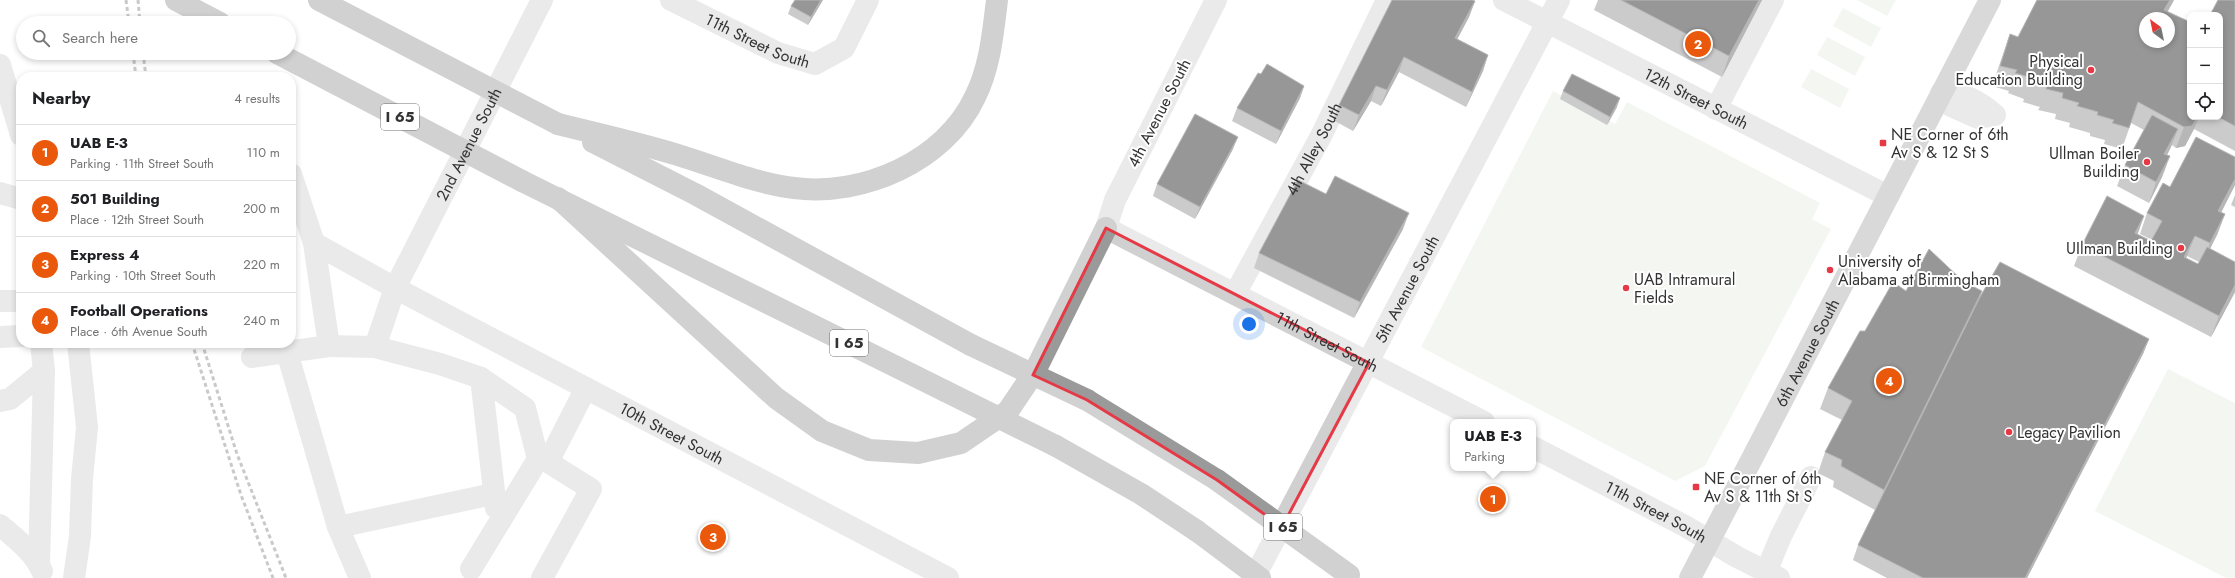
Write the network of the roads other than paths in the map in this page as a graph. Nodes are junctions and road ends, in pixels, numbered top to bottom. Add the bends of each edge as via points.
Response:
1 (176, 0) edge
2 (319, 0) edge
3 (542, 0) edge
4 (671, 0) edge
5 (868, 0) edge
6 (996, 0) edge
7 (1216, 0) edge
8 (1387, 0) edge
9 (1504, 0) edge
10 (1558, 0) edge
11 (1773, 0) edge
12 (1990, 0) edge
13 (699, 6) edge
14 (207, 16) edge
15 (1547, 22) junction
16 (290, 60) edge
17 (0, 65) edge
18 (1716, 109) junction
19 (16, 119) edge
20 (558, 124) junction
21 (296, 189) edge
22 (0, 193) edge
23 (1888, 196) junction
24 (16, 198) edge
25 (558, 198) junction
26 (1106, 228) junction
27 (314, 243) junction
28 (395, 288) junction
29 (1234, 294) junction
30 (0, 301) edge
31 (16, 301) edge
32 (16, 336) edge
33 (0, 337) edge
34 (329, 346) junction
35 (375, 347) junction
36 (42, 348) edge
37 (78, 348) edge
38 (287, 352) junction
39 (252, 357) dead end
40 (1369, 363) junction
41 (44, 371) junction
42 (481, 378) junction
43 (586, 388) junction
44 (0, 401) edge
45 (1478, 419) edge
46 (1536, 449) edge
47 (543, 461) junction
48 (1811, 477) dead end
49 (493, 494) junction
50 (0, 525) edge
51 (500, 525) junction
52 (338, 527) junction
53 (1709, 540) junction
54 (472, 569) dead end
55 (42, 571) edge
56 (923, 572) edge
57 (1772, 575) edge
58 (1350, 577) edge
59 (74, 578) edge
60 (360, 578) edge
61 (542, 578) edge
62 (948, 578) edge
63 (1254, 578) edge
64 (1260, 578) edge
65 (1690, 578) edge

1 - 14 highway
2 - 20 highway, I 65, bridge
3 - 28 street, 2nd Avenue South
4 - 13 street, 11th Street South
5 - 13 street, 11th Street South via 844,48 815,64 778,53
6 - 20 highway via 992,43 975,99 946,138 928,153 878,179 834,189 793,188 747,178 678,155
7 - 26 street, 4th Avenue South via 1115,200
8 - 29 street, 4th Alley South via 1321,136
9 - 15 street, 12th Street South
10 - 15 street, 5th Avenue South
11 - 18 street
12 - 23 main road, 6th Avenue South
15 - 18 street, 12th Street South
15 - 40 street, 5th Avenue South
16 - 25 highway, I 65, bridge
17 - 19 street
18 - 23 street, 12th Street South
20 - 58 highway, I 65, bridge via 695,194 971,345 1087,400 1217,480
21 - 27 street
22 - 24 street
23 - 53 main road, 6th Avenue South
25 - 26 highway via 776,398 822,431 869,450 918,453 961,443 1008,412 1035,371
25 - 64 highway, I 65, bridge via 1056,446 1141,494 1197,531
26 - 29 street, 11th Street South
27 - 28 street, 10th Street South
27 - 34 street
28 - 35 street, 2nd Avenue South
28 - 43 street, 10th Street South
29 - 40 street, 11th Street South
30 - 31 street
32 - 33 street
34 - 35 street
34 - 38 street
35 - 42 street
36 - 41 street
37 - 59 street via 86,428 80,536
38 - 39 street
38 - 52 street
40 - 45 street, 11th Street South
40 - 63 street, 5th Avenue South
41 - 44 street via 10,399
41 - 55 street
42 - 47 street via 524,408
42 - 49 street
43 - 47 street
43 - 56 street, 10th Street South
46 - 53 street, 11th Street South
47 - 51 street
47 - 61 street via 591,489
48 - 57 street via 1781,536
49 - 51 street
49 - 52 street
50 - 55 street via 17,540
51 - 54 street
52 - 60 street
53 - 57 street, 11th Street South
53 - 65 main road, 6th Avenue South
56 - 62 street, 10th Street South

